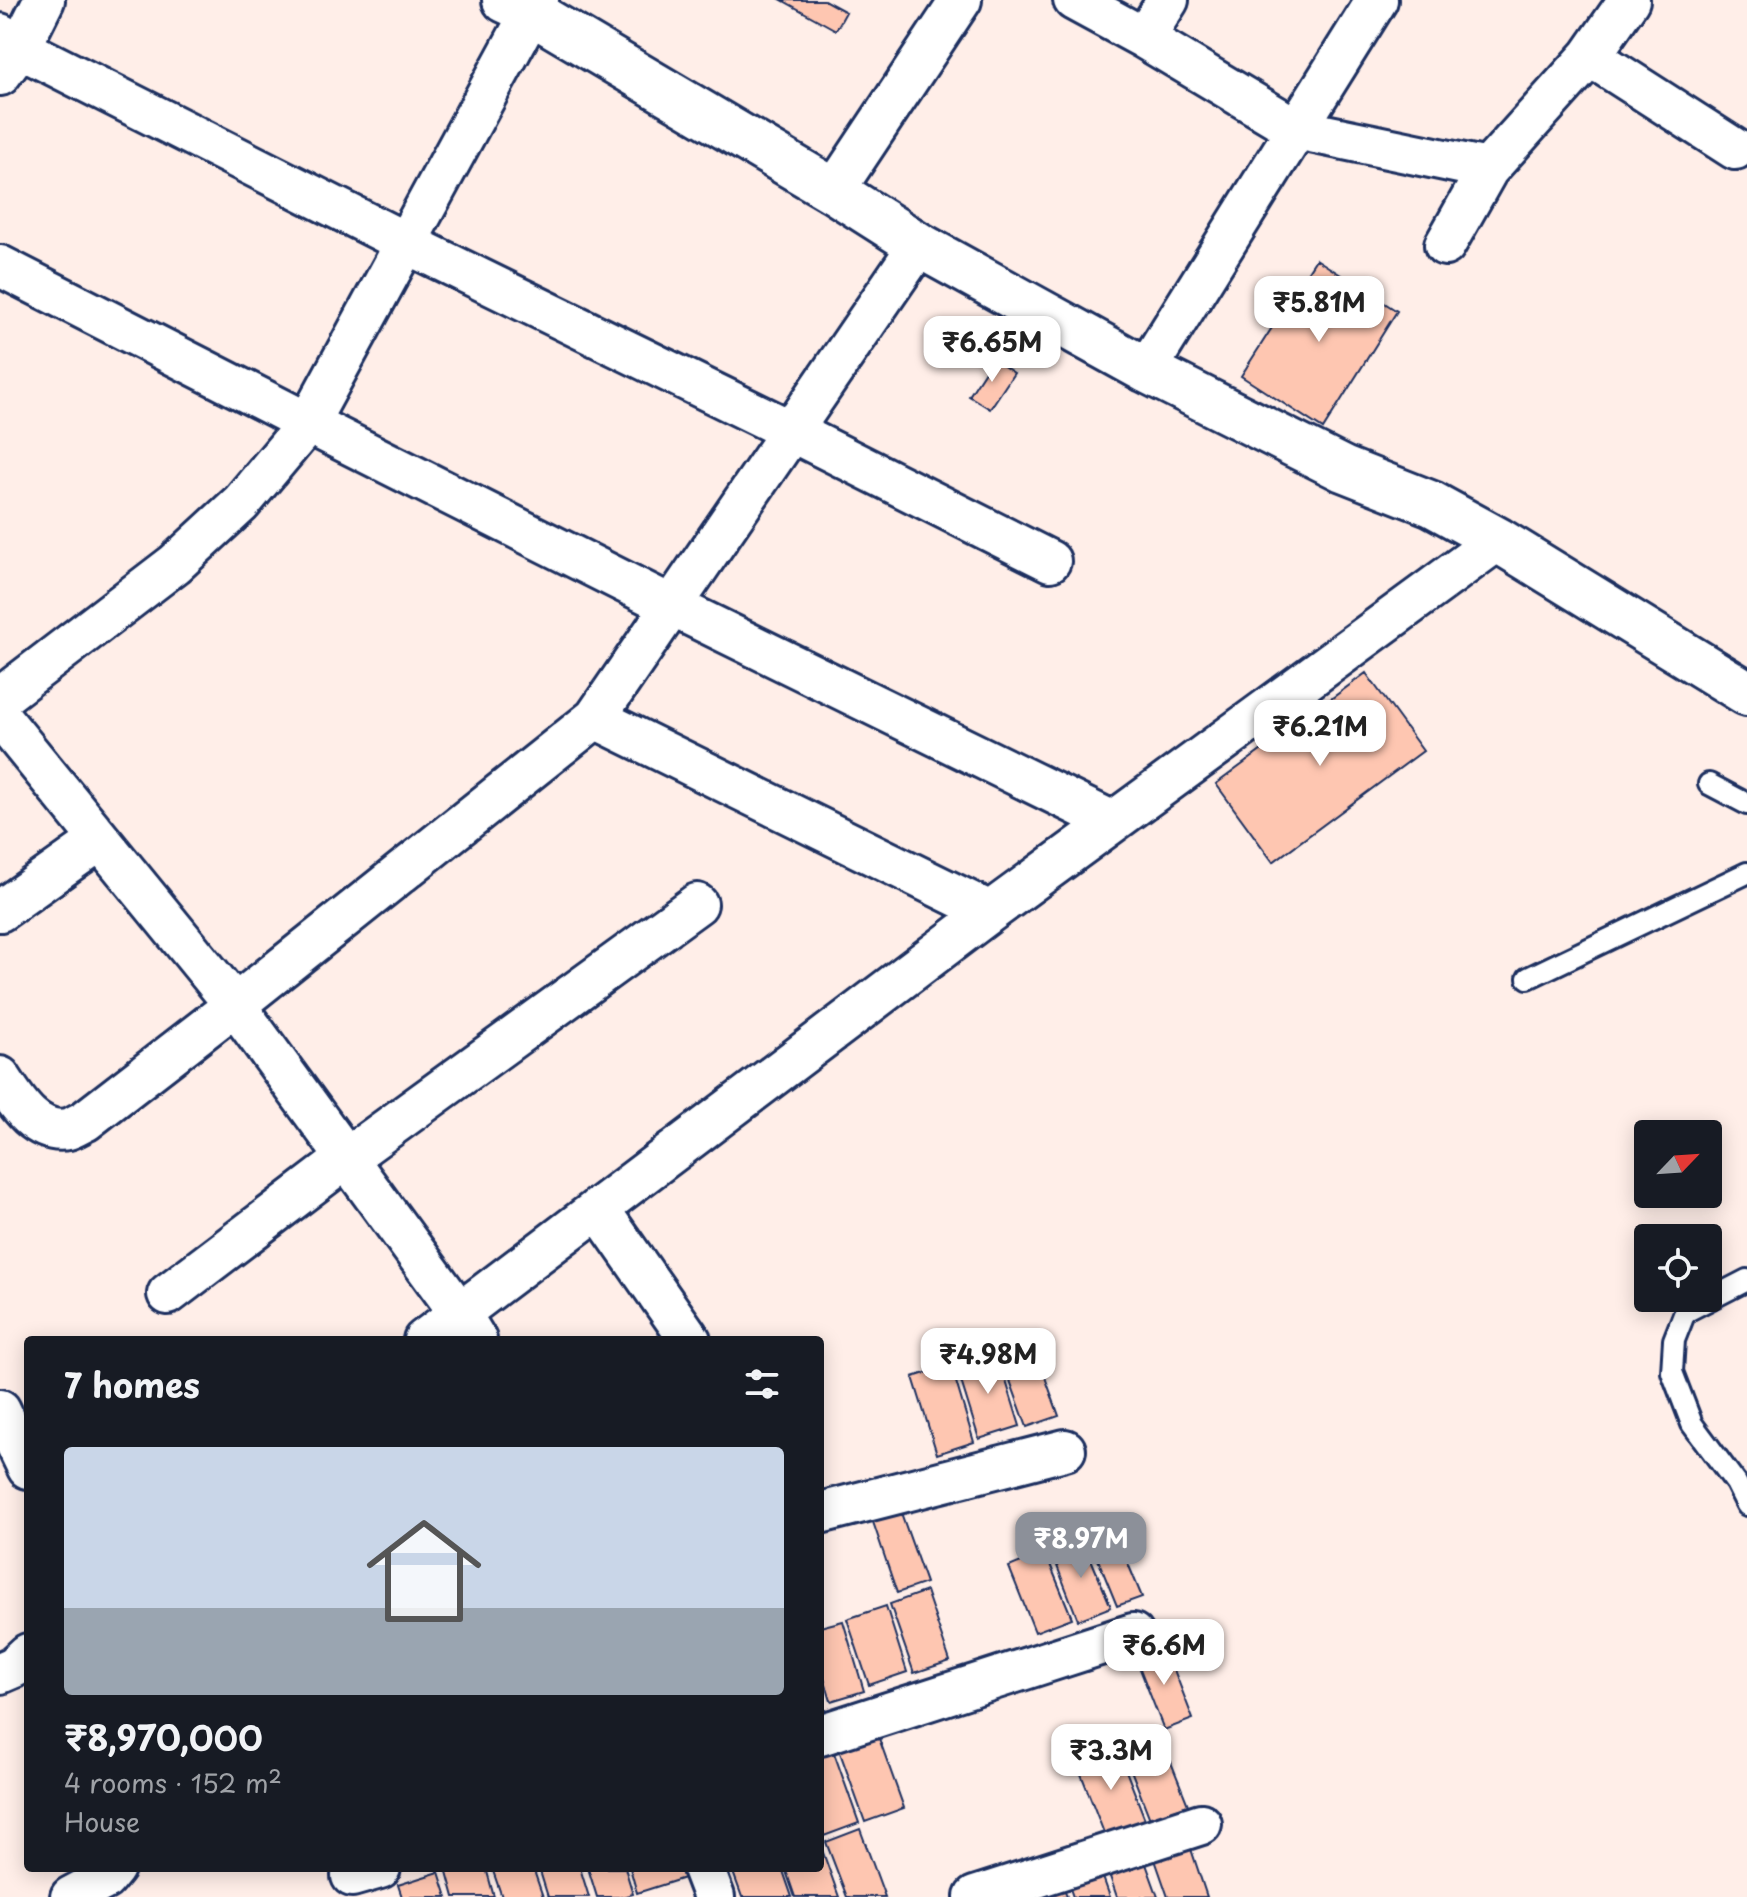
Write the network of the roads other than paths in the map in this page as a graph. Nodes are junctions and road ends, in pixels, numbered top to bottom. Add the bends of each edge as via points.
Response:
1 (44, 0) edge
2 (961, 0) edge
3 (1074, 0) edge
4 (1168, 0) edge
5 (1377, 0) edge
6 (1629, 0) edge
7 (525, 4) edge
8 (1144, 38) junction
9 (7, 52) edge
10 (1590, 56) junction
11 (1296, 129) junction
12 (1735, 149) dead end
13 (1488, 169) junction
14 (834, 191) junction
15 (406, 243) junction
16 (919, 245) junction
17 (1445, 245) dead end
18 (0, 266) edge
19 (1146, 370) junction
20 (308, 423) junction
21 (791, 431) junction
22 (1498, 540) junction
23 (1050, 561) dead end
24 (672, 606) junction
25 (1747, 693) edge
26 (0, 698) edge
27 (0, 717) edge
28 (595, 718) junction
29 (1709, 784) dead end
30 (1747, 804) edge
31 (1113, 822) junction
32 (100, 840) junction
33 (1747, 873) edge
34 (697, 904) dead end
35 (0, 911) edge
36 (990, 912) junction
37 (1528, 978) dead end
38 (235, 1005) junction
39 (0, 1077) edge
40 (347, 1158) junction
41 (598, 1208) junction
42 (1747, 1280) edge
43 (168, 1294) dead end
44 (468, 1326) edge
45 (437, 1336) edge
46 (687, 1336) edge
47 (0, 1411) edge
48 (1065, 1450) dead end
49 (24, 1460) edge
50 (1747, 1505) edge
51 (824, 1512) edge
52 (1133, 1634) dead end
53 (824, 1734) edge
54 (1201, 1824) dead end
55 (111, 1872) edge
56 (705, 1872) edge
57 (71, 1897) edge
58 (714, 1897) edge
59 (975, 1897) edge

1 - 9 street
2 - 14 street
3 - 8 street
4 - 8 street
5 - 11 street
6 - 10 street
7 - 14 street
7 - 15 street
8 - 11 street
9 - 15 street
10 - 12 street
10 - 13 street
11 - 13 street
11 - 19 street
13 - 17 street
14 - 16 street
15 - 20 street
15 - 21 street
16 - 19 street
16 - 21 street
18 - 20 street
19 - 22 street
20 - 24 street
20 - 26 street via 241,503 175,564
21 - 23 street
21 - 24 street
22 - 25 street
22 - 31 street
24 - 28 street
24 - 31 street
27 - 32 street
28 - 36 street
28 - 38 street
29 - 30 lane
31 - 36 street
32 - 35 street
32 - 38 street
33 - 37 lane
34 - 40 street
36 - 41 street
38 - 39 street via 68,1129 48,1128 22,1110
38 - 40 street
40 - 43 street
40 - 44 street
41 - 44 street
41 - 46 street
42 - 50 lane via 1685,1312 1674,1340 1672,1372 1692,1424
44 - 45 street
47 - 49 street
48 - 51 street
52 - 53 street
54 - 59 street
55 - 57 street
56 - 58 street

